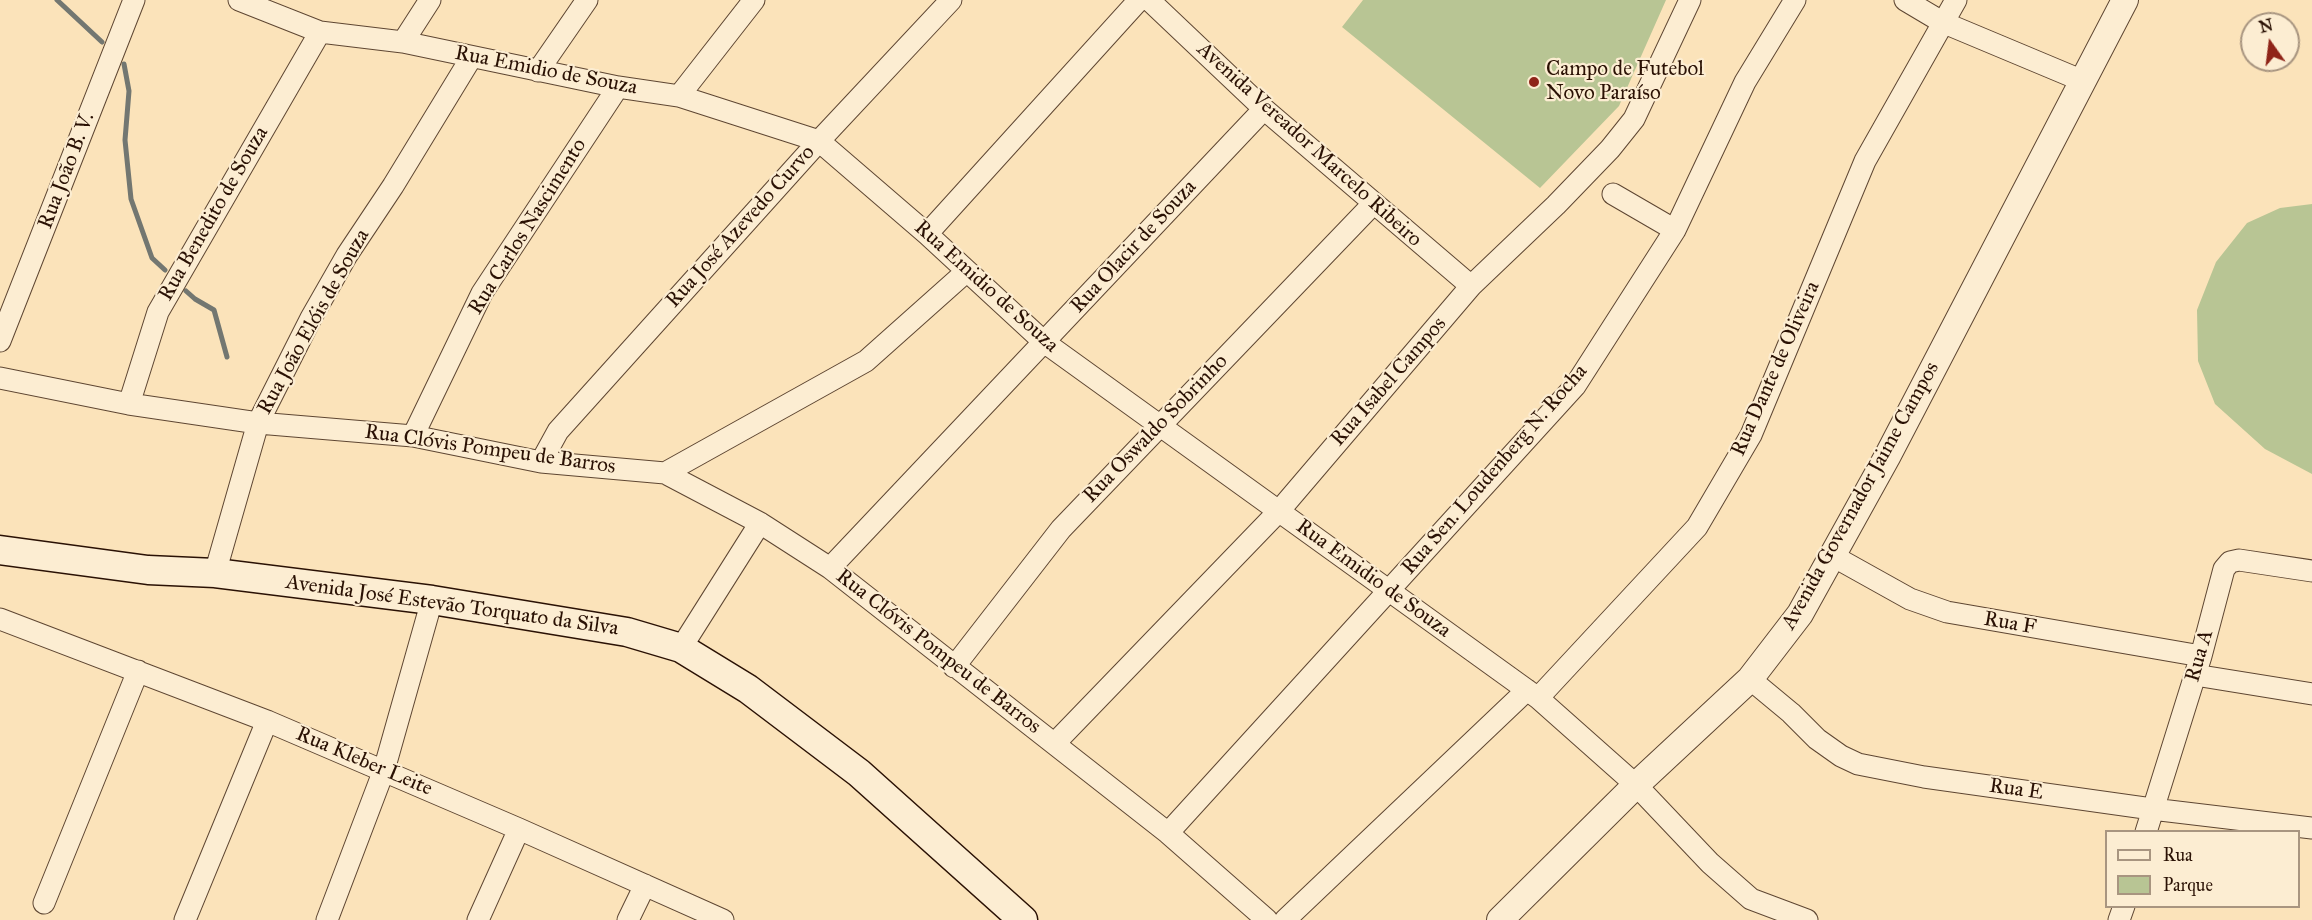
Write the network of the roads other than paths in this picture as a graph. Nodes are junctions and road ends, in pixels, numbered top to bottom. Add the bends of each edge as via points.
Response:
1 (134, 0) edge
2 (240, 0) edge
3 (430, 0) edge
4 (587, 0) edge
5 (754, 0) edge
6 (951, 0) edge
7 (1139, 0) edge
8 (1149, 0) edge
9 (1690, 0) edge
10 (1795, 0) edge
11 (1905, 0) edge
12 (1956, 0) edge
13 (2125, 0) edge
14 (281, 8) edge
15 (1942, 22) junction
16 (320, 32) junction
17 (404, 42) junction
18 (471, 58) junction
19 (538, 71) junction
20 (2083, 81) junction
21 (618, 87) junction
22 (680, 96) junction
23 (1264, 110) junction
24 (819, 141) junction
25 (1613, 194) dead end
26 (1373, 204) junction
27 (1675, 230) junction
28 (927, 234) junction
29 (967, 271) junction
30 (1472, 286) junction
31 (0, 341) edge
32 (1044, 342) junction
33 (0, 378) edge
34 (129, 404) junction
35 (258, 423) junction
36 (1158, 426) junction
37 (413, 436) junction
38 (541, 462) junction
39 (665, 473) junction
40 (1279, 511) junction
41 (760, 523) junction
42 (0, 550) edge
43 (1831, 555) junction
44 (830, 567) junction
45 (2312, 571) edge
46 (215, 573) junction
47 (1390, 591) junction
48 (432, 600) junction
49 (1, 623) edge
50 (681, 648) junction
51 (2198, 665) junction
52 (954, 667) junction
53 (138, 671) junction
54 (1750, 679) junction
55 (1532, 694) junction
56 (2312, 694) edge
57 (267, 721) junction
58 (1055, 743) junction
59 (384, 770) junction
60 (1636, 785) junction
61 (2152, 809) junction
62 (2312, 828) edge
63 (519, 829) junction
64 (2146, 830) edge
65 (1168, 834) junction
66 (645, 885) junction
67 (44, 903) dead end
68 (185, 920) edge
69 (327, 920) edge
70 (478, 920) edge
71 (628, 920) edge
72 (723, 920) edge
73 (1023, 920) edge
74 (1267, 920) edge
75 (1285, 920) edge
76 (1500, 920) edge
77 (1807, 920) edge

1 - 31 street, Rua João B. V.
2 - 14 street, Rua Emidio de Souza
3 - 17 street
4 - 19 street
5 - 22 street
6 - 24 street, Rua José Azevedo Curvo
7 - 28 street
8 - 23 street, Avenida Vereador Marcelo Ribeiro
9 - 30 street, Rua Isabel Campos via 1634,119 1579,182
10 - 27 street, Rua Sen. Loudenberg N. Rocha via 1745,82
11 - 15 street
12 - 15 street, Rua Dante de Oliveira
13 - 20 street, Avenida Governador Jaime Campos
14 - 16 street, Rua Emidio de Souza
15 - 20 street
15 - 55 street, Rua Dante de Oliveira via 1865,161 1751,435 1697,527
16 - 17 street, Rua Emidio de Souza
16 - 34 street, Rua Benedito de Souza via 158,312
17 - 18 street, Rua Emidio de Souza
18 - 19 street, Rua Emidio de Souza
18 - 35 street, Rua João Elóis de Souza via 347,255
19 - 21 street, Rua Emidio de Souza
20 - 43 street, Avenida Governador Jaime Campos via 1887,457
21 - 22 street, Rua Emidio de Souza
21 - 37 street, Rua Carlos Nascimento via 482,293
22 - 24 street, Rua Emidio de Souza
23 - 26 street, Avenida Vereador Marcelo Ribeiro
23 - 32 street, Rua Olacir de Souza
24 - 28 street, Rua Emidio de Souza
24 - 38 street, Rua José Azevedo Curvo via 558,431
25 - 27 street
26 - 30 street, Avenida Vereador Marcelo Ribeiro
26 - 36 street, Rua Oswaldo Sobrinho
27 - 47 street, Rua Sen. Loudenberg N. Rocha via 1575,386
28 - 29 street, Rua Emidio de Souza
29 - 32 street, Rua Emidio de Souza
29 - 39 street via 866,361
30 - 40 street, Rua Isabel Campos
32 - 36 street, Rua Emidio de Souza
32 - 44 street, Rua Olacir de Souza
33 - 34 street, Rua Clóvis Pompeu de Barros
34 - 35 street, Rua Clóvis Pompeu de Barros
35 - 37 street, Rua Clóvis Pompeu de Barros
35 - 46 street, Rua João Elóis de Souza
36 - 40 street, Rua Emidio de Souza
36 - 52 street, Rua Oswaldo Sobrinho via 1061,529
37 - 38 street, Rua Clóvis Pompeu de Barros
38 - 39 street, Rua Clóvis Pompeu de Barros
39 - 41 street, Rua Clóvis Pompeu de Barros
40 - 47 street, Rua Emidio de Souza
40 - 58 street, Rua Isabel Campos
41 - 44 street, Rua Clóvis Pompeu de Barros
41 - 50 street
42 - 46 main road, Avenida José Estevão Torquato da Silva via 148,570
43 - 51 street, Rua F via 1910,599 1947,612
43 - 54 street, Avenida Governador Jaime Campos via 1800,614
44 - 52 street, Rua Clóvis Pompeu de Barros
45 - 51 street, Rua A via 2230,562 2223,569
46 - 48 main road, Avenida José Estevão Torquato da Silva
47 - 55 street, Rua Emidio de Souza
47 - 65 street, Rua Sen. Loudenberg N. Rocha
48 - 50 main road, Avenida José Estevão Torquato da Silva via 627,632
48 - 59 street
49 - 53 street, Rua Kleber Leite
50 - 73 main road, Avenida José Estevão Torquato da Silva via 748,689 859,773
51 - 56 street, Rua F
51 - 61 street, Rua A
52 - 58 street, Rua Clóvis Pompeu de Barros
53 - 57 street, Rua Kleber Leite
53 - 67 street
54 - 60 street, Avenida Governador Jaime Campos
54 - 61 street, Rua E via 1817,739 1858,764
55 - 60 street, Rua Emidio de Souza
55 - 75 street, Rua Dante de Oliveira
57 - 59 street, Rua Kleber Leite
57 - 68 street
58 - 65 street, Rua Clóvis Pompeu de Barros
59 - 63 street, Rua Kleber Leite
59 - 69 street
60 - 76 street, Avenida Governador Jaime Campos
60 - 77 street, Rua Emidio de Souza via 1710,863 1751,899
61 - 62 street, Rua E
61 - 64 street, Rua A
63 - 66 street, Rua Kleber Leite
63 - 70 street
65 - 74 street, Rua Clóvis Pompeu de Barros
66 - 71 street
66 - 72 street, Rua Kleber Leite

